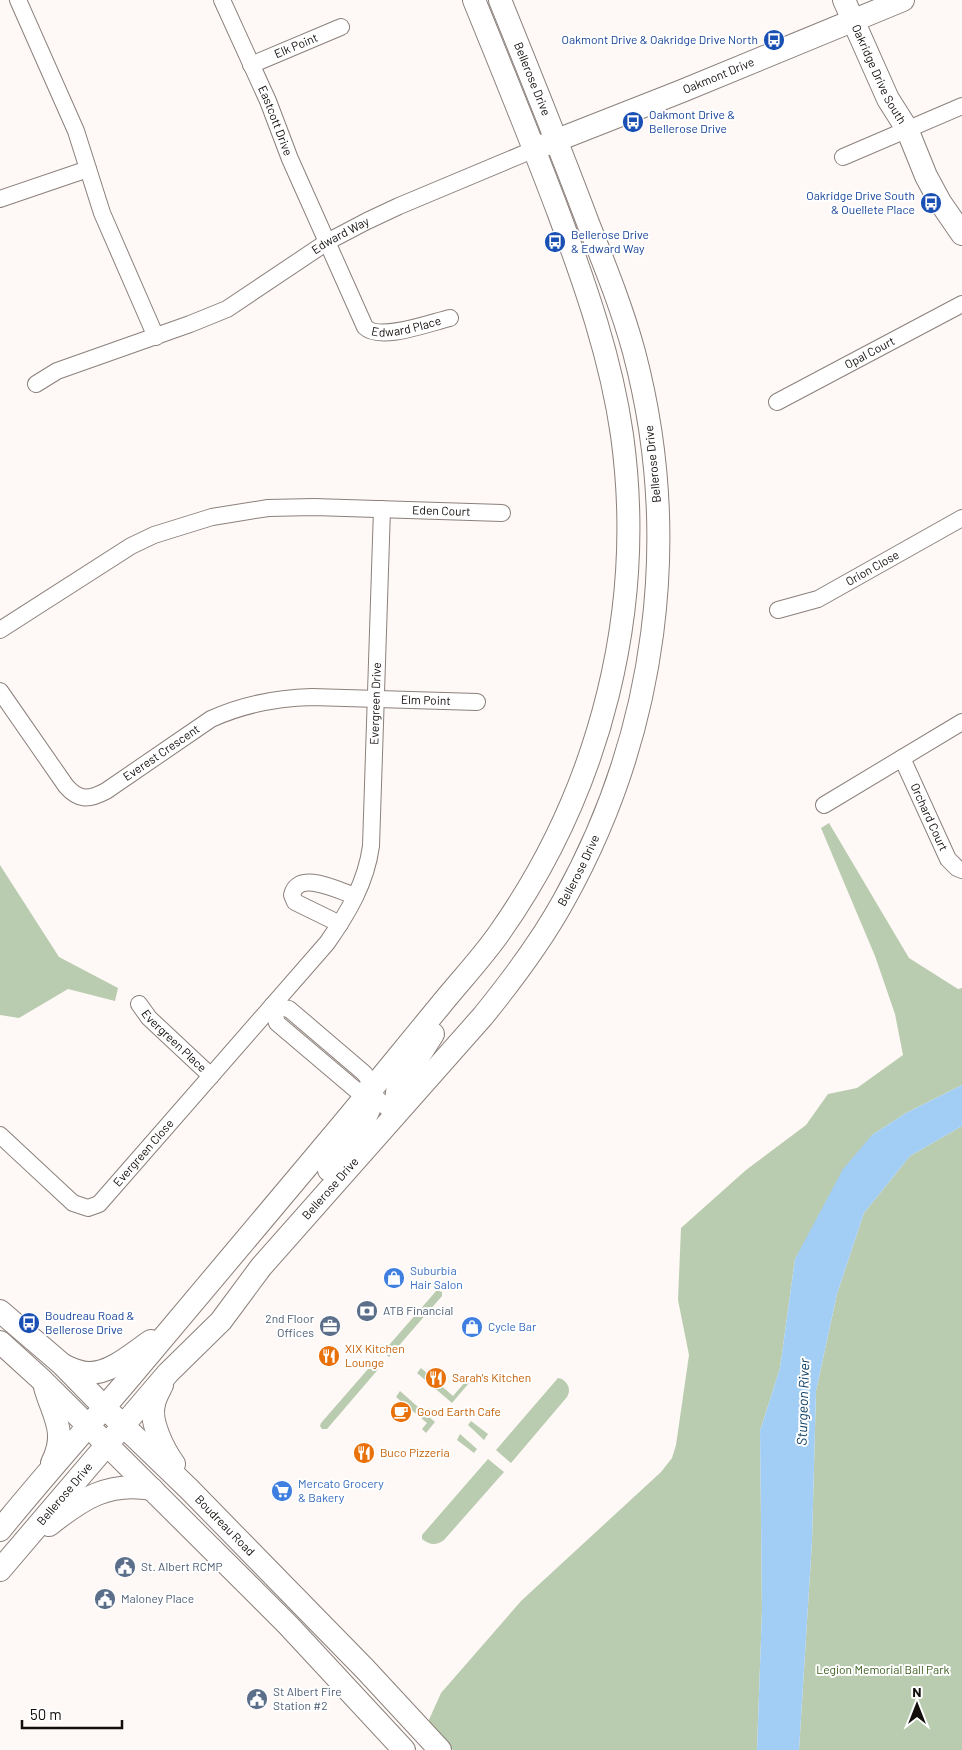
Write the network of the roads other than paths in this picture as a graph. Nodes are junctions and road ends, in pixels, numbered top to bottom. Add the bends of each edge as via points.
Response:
1 (18, 0) edge
2 (222, 0) edge
3 (474, 0) edge
4 (500, 0) edge
5 (844, 0) edge
6 (903, 0) edge
7 (860, 12) edge
8 (341, 28) dead end
9 (251, 64) junction
10 (962, 106) edge
11 (907, 129) junction
12 (557, 140) junction
13 (535, 149) junction
14 (843, 157) dead end
15 (88, 169) junction
16 (0, 199) edge
17 (962, 234) edge
18 (328, 242) junction
19 (962, 304) edge
20 (450, 318) dead end
21 (156, 336) junction
22 (36, 384) dead end
23 (777, 402) dead end
24 (382, 509) junction
25 (502, 513) dead end
26 (962, 518) edge
27 (778, 610) dead end
28 (0, 630) edge
29 (0, 691) edge
30 (375, 699) junction
31 (477, 702) dead end
32 (962, 722) edge
33 (902, 758) junction
34 (824, 805) dead end
35 (962, 870) edge
36 (356, 896) junction
37 (340, 924) junction
38 (497, 936) junction
39 (139, 1004) dead end
40 (272, 1006) junction
41 (211, 1076) junction
42 (370, 1092) junction
43 (395, 1115) junction
44 (0, 1135) edge
45 (261, 1267) junction
46 (0, 1311) edge
47 (176, 1323) junction
48 (0, 1342) edge
49 (63, 1365) junction
50 (168, 1373) junction
51 (43, 1381) junction
52 (104, 1407) junction
53 (88, 1425) junction
54 (123, 1425) junction
55 (107, 1444) junction
56 (47, 1472) junction
57 (190, 1488) junction
58 (152, 1489) junction
59 (0, 1530) edge
60 (7, 1561) edge
61 (404, 1750) edge
62 (440, 1750) edge

1 - 15 street via 76,131
2 - 9 street, Eastcott Drive
3 - 13 main road, Bellerose Drive
4 - 12 main road, Bellerose Drive
5 - 7 main road, Oakridge Drive South
6 - 7 main road, Oakmont Drive
7 - 11 main road, Oakridge Drive South via 888,99
7 - 12 main road, Oakmont Drive via 682,91
8 - 9 street, Elk Point
9 - 18 street, Eastcott Drive
10 - 11 street
11 - 14 street
11 - 17 main road, Oakridge Drive South via 926,176
12 - 13 main road, Oakmont Drive
12 - 43 main road, Bellerose Drive via 625,320 650,426 659,538 650,657 638,716 620,778 594,841 563,902 505,989
13 - 18 street, Edward Way via 399,206
13 - 38 main road, Bellerose Drive via 590,297 610,370 625,463 628,540 622,622 613,675 594,745 555,840
15 - 16 street
15 - 21 street via 102,213
18 - 20 street, Edward Place via 368,330 397,332
18 - 21 street, Edward Way via 227,309
19 - 23 street, Opal Court
21 - 22 street, Edward Way via 57,371
24 - 25 street, Eden Court
24 - 28 street via 268,508 179,526 110,557
24 - 30 street, Evergreen Drive
26 - 27 street, Orion Close via 818,599
29 - 30 street, Everest Crescent via 66,786 74,795 85,798 98,796 189,732 228,712 288,698
30 - 31 street, Elm Point
30 - 36 street, Evergreen Drive via 371,846 365,875
32 - 33 street
33 - 34 street
33 - 35 street, Orchard Court via 948,859
36 - 37 street, Evergreen Drive
36 - 37 street via 312,883 302,883 295,888 292,895 295,902
37 - 40 street, Evergreen Drive
38 - 42 main road, Bellerose Drive
38 - 43 main road via 401,1084
39 - 41 street, Evergreen Place via 158,1027
40 - 41 street, Evergreen Close
40 - 42 street via 289,1009 364,1073
41 - 44 street, Evergreen Close via 95,1206 73,1203
42 - 43 street
42 - 45 main road via 371,1106 362,1125
42 - 47 main road, Bellerose Drive
43 - 45 main road, Bellerose Drive
45 - 50 main road, Bellerose Drive via 221,1321
46 - 49 main road, Boudreau Road
47 - 49 main road via 108,1370 90,1374
47 - 52 main road, Bellerose Drive
48 - 51 main road, Boudreau Road
49 - 52 main road, Boudreau Road
50 - 54 main road, Bellerose Drive
50 - 57 main road via 154,1403 154,1420 164,1450
51 - 53 main road, Boudreau Road
51 - 56 main road via 60,1431 58,1450
52 - 53 main road, Bellerose Drive
52 - 54 main road, Boudreau Road
53 - 55 main road, Boudreau Road
53 - 56 main road, Bellerose Drive
54 - 55 main road, Bellerose Drive
54 - 57 main road, Boudreau Road
55 - 58 main road, Boudreau Road
55 - 60 main road, Bellerose Drive
56 - 59 main road, Bellerose Drive
57 - 62 main road, Boudreau Road
58 - 60 main road via 115,1488 96,1495 69,1510
58 - 61 main road, Boudreau Road via 288,1624

